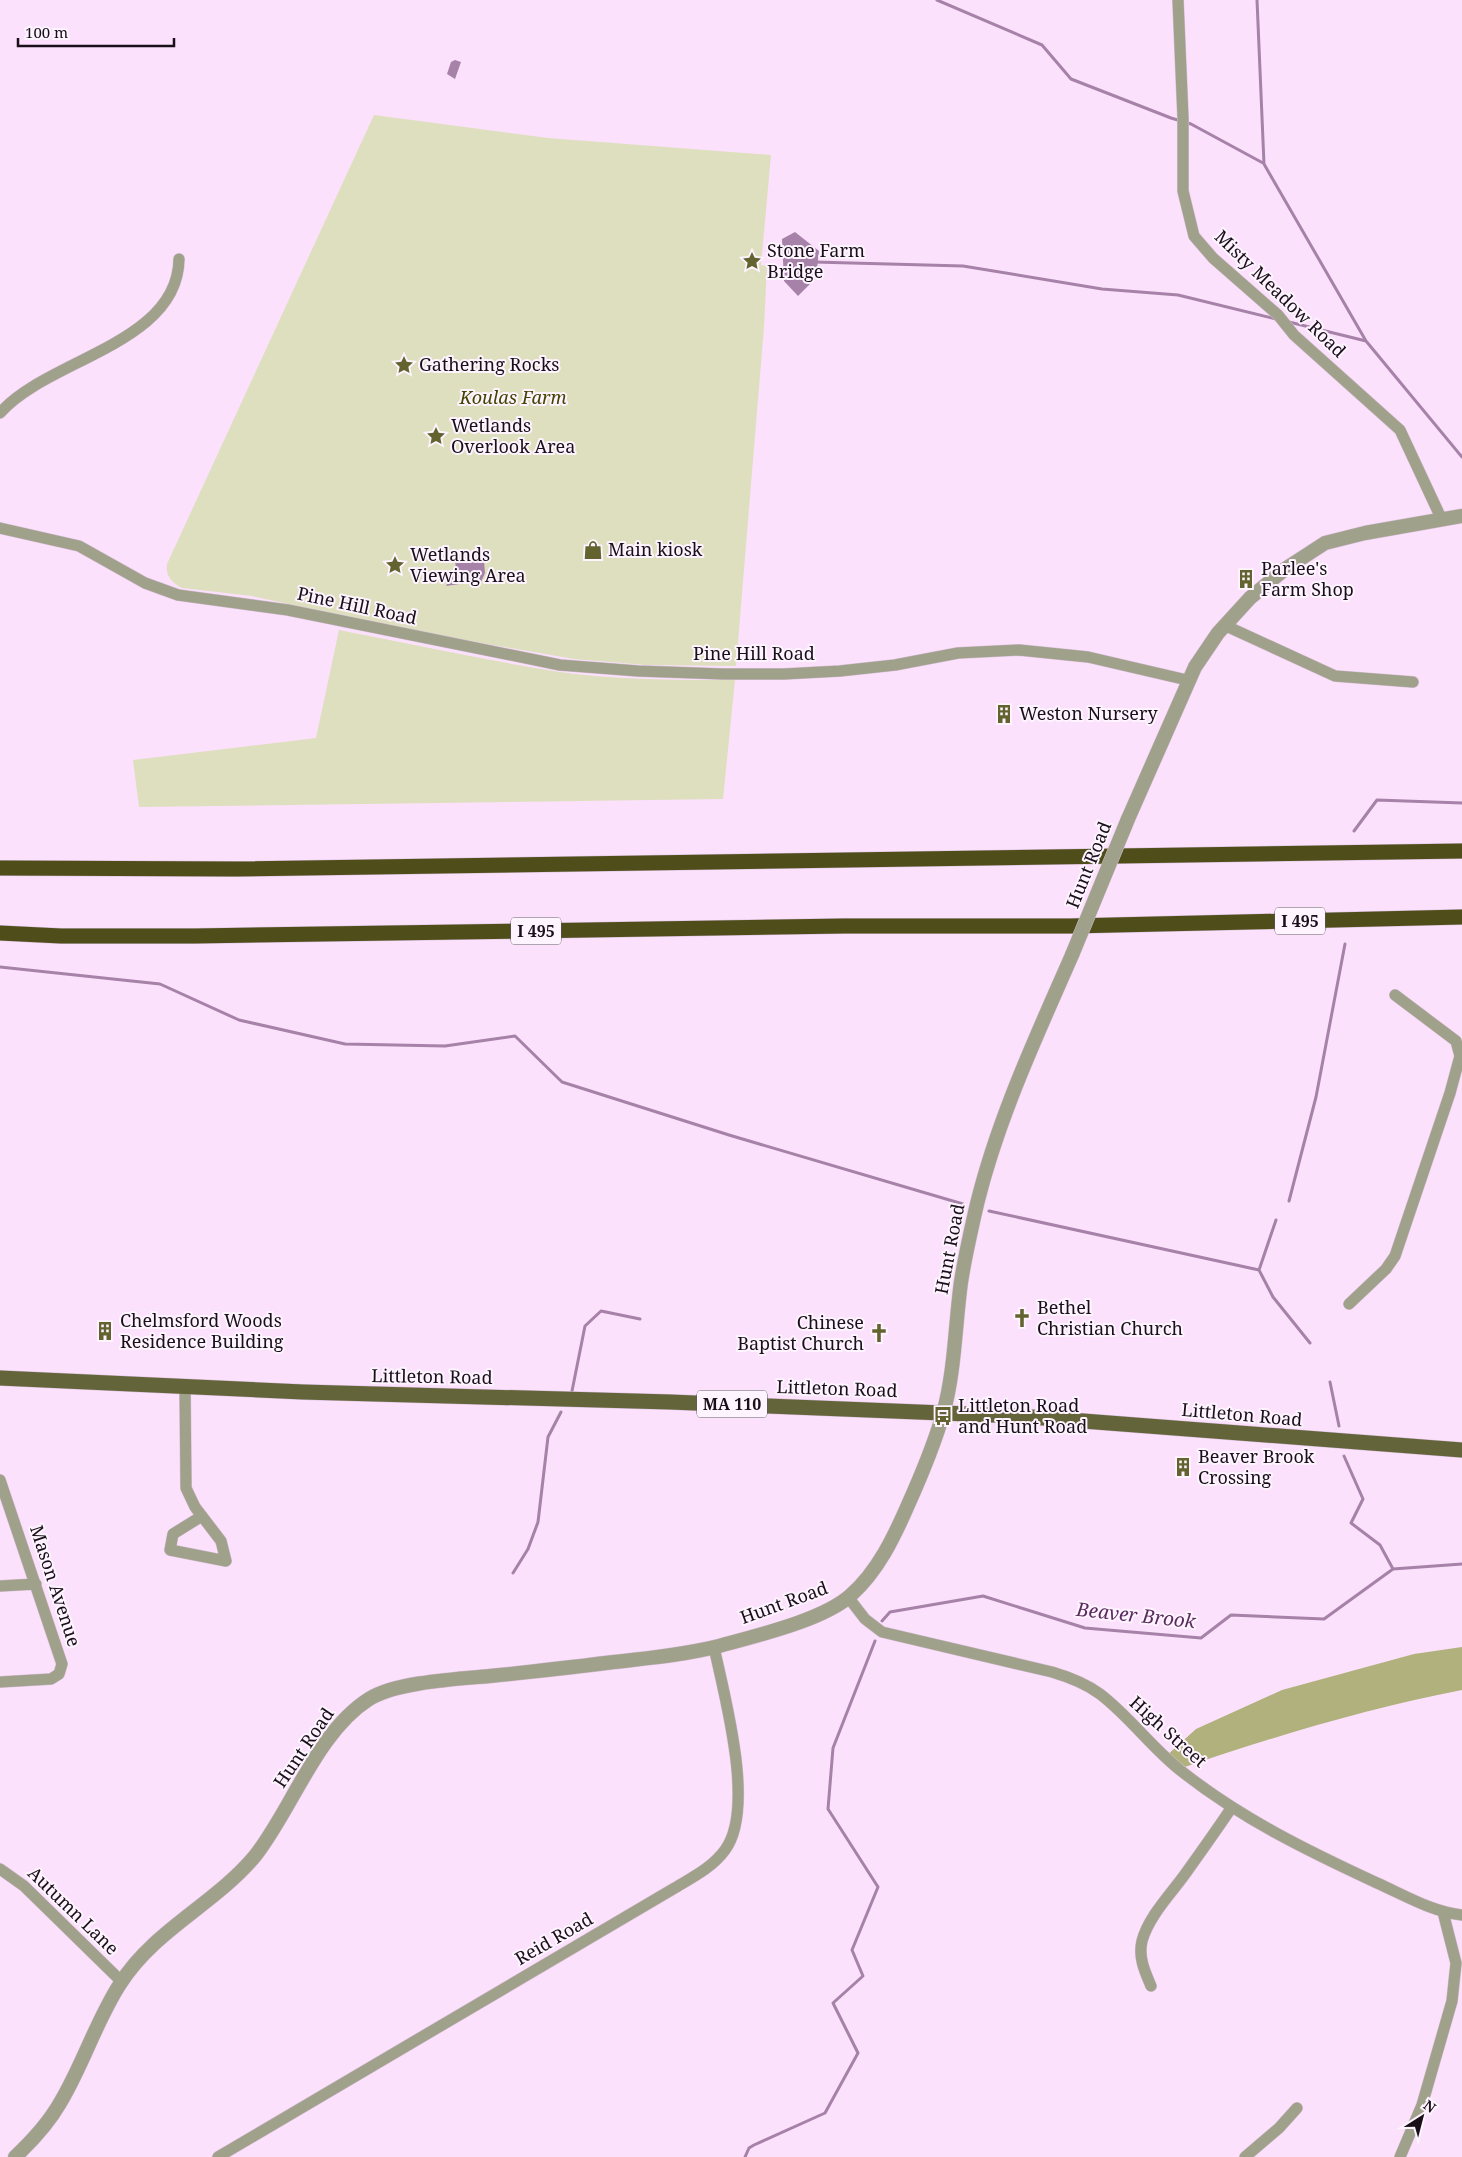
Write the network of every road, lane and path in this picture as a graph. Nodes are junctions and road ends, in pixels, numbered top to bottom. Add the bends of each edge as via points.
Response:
1 (1178, 0) edge
2 (179, 259) dead end
3 (0, 413) edge
4 (1462, 516) edge
5 (1442, 520) junction
6 (0, 528) edge
7 (1224, 625) junction
8 (1188, 680) junction
9 (1413, 682) dead end
10 (1462, 851) edge
11 (0, 868) edge
12 (1462, 917) edge
13 (0, 933) edge
14 (1395, 995) dead end
15 (1348, 1304) dead end
16 (0, 1378) edge
17 (185, 1387) junction
18 (943, 1413) junction
19 (1462, 1450) edge
20 (0, 1480) edge
21 (6, 1511) edge
22 (202, 1516) junction
23 (36, 1584) junction
24 (0, 1586) edge
25 (848, 1597) junction
26 (714, 1647) junction
27 (0, 1682) edge
28 (1232, 1807) junction
29 (0, 1869) edge
30 (1443, 1912) junction
31 (1462, 1915) edge
32 (121, 1981) junction
33 (1151, 1986) dead end
34 (1297, 2108) dead end
35 (14, 2157) edge
36 (218, 2157) edge
37 (1245, 2157) edge
38 (1400, 2157) edge

1 - 5 street, Misty Meadow Road via 1183,191 1194,236 1294,335 1400,430
2 - 3 street via 172,291 149,318 118,340 28,389
4 - 5 street
5 - 7 street via 1348,536 1314,548 1268,582
6 - 8 street, Pine Hill Road via 80,546 145,583 178,595 288,610 569,666 713,674 789,674 895,665 958,653 1019,650 1088,657
7 - 8 street
7 - 9 street via 1334,676
8 - 18 street, Hunt Road, bridge via 1024,1069 988,1167 961,1279 950,1380
10 - 11 highway via 236,870
12 - 13 highway, I 495 via 1071,926 844,926 195,936
14 - 15 street via 1456,1041 1460,1056 1395,1256 1386,1269
16 - 17 main road, Littleton Road / MA 110
17 - 18 main road, Littleton Road / MA 110
17 - 22 street via 186,1488
18 - 19 main road, Littleton Road / MA 110
18 - 25 street, Hunt Road via 895,1534 876,1566
20 - 21 street, Mason Avenue
21 - 23 street, Mason Avenue
22 - 22 street via 222,1541 226,1561 170,1550 173,1534
23 - 24 street
23 - 27 street, Mason Avenue via 62,1670 51,1679
25 - 26 street, Hunt Road via 815,1616
25 - 28 street, High Street via 865,1619 882,1632 1052,1672 1089,1687 1112,1704 1179,1769
26 - 32 street, Hunt Road via 646,1658 439,1681 371,1697 347,1716 256,1854 232,1881 171,1928
26 - 36 street, Reid Road via 733,1736 738,1788 736,1822 726,1849 711,1865
28 - 30 street, High Street via 1317,1855
28 - 33 street via 1145,1934 1141,1956
29 - 32 street, Autumn Lane via 24,1886
30 - 31 street, High Street
30 - 38 street via 1456,1964 1452,2001 1422,2105
32 - 35 street, Hunt Road via 60,2103 35,2137
34 - 37 street

